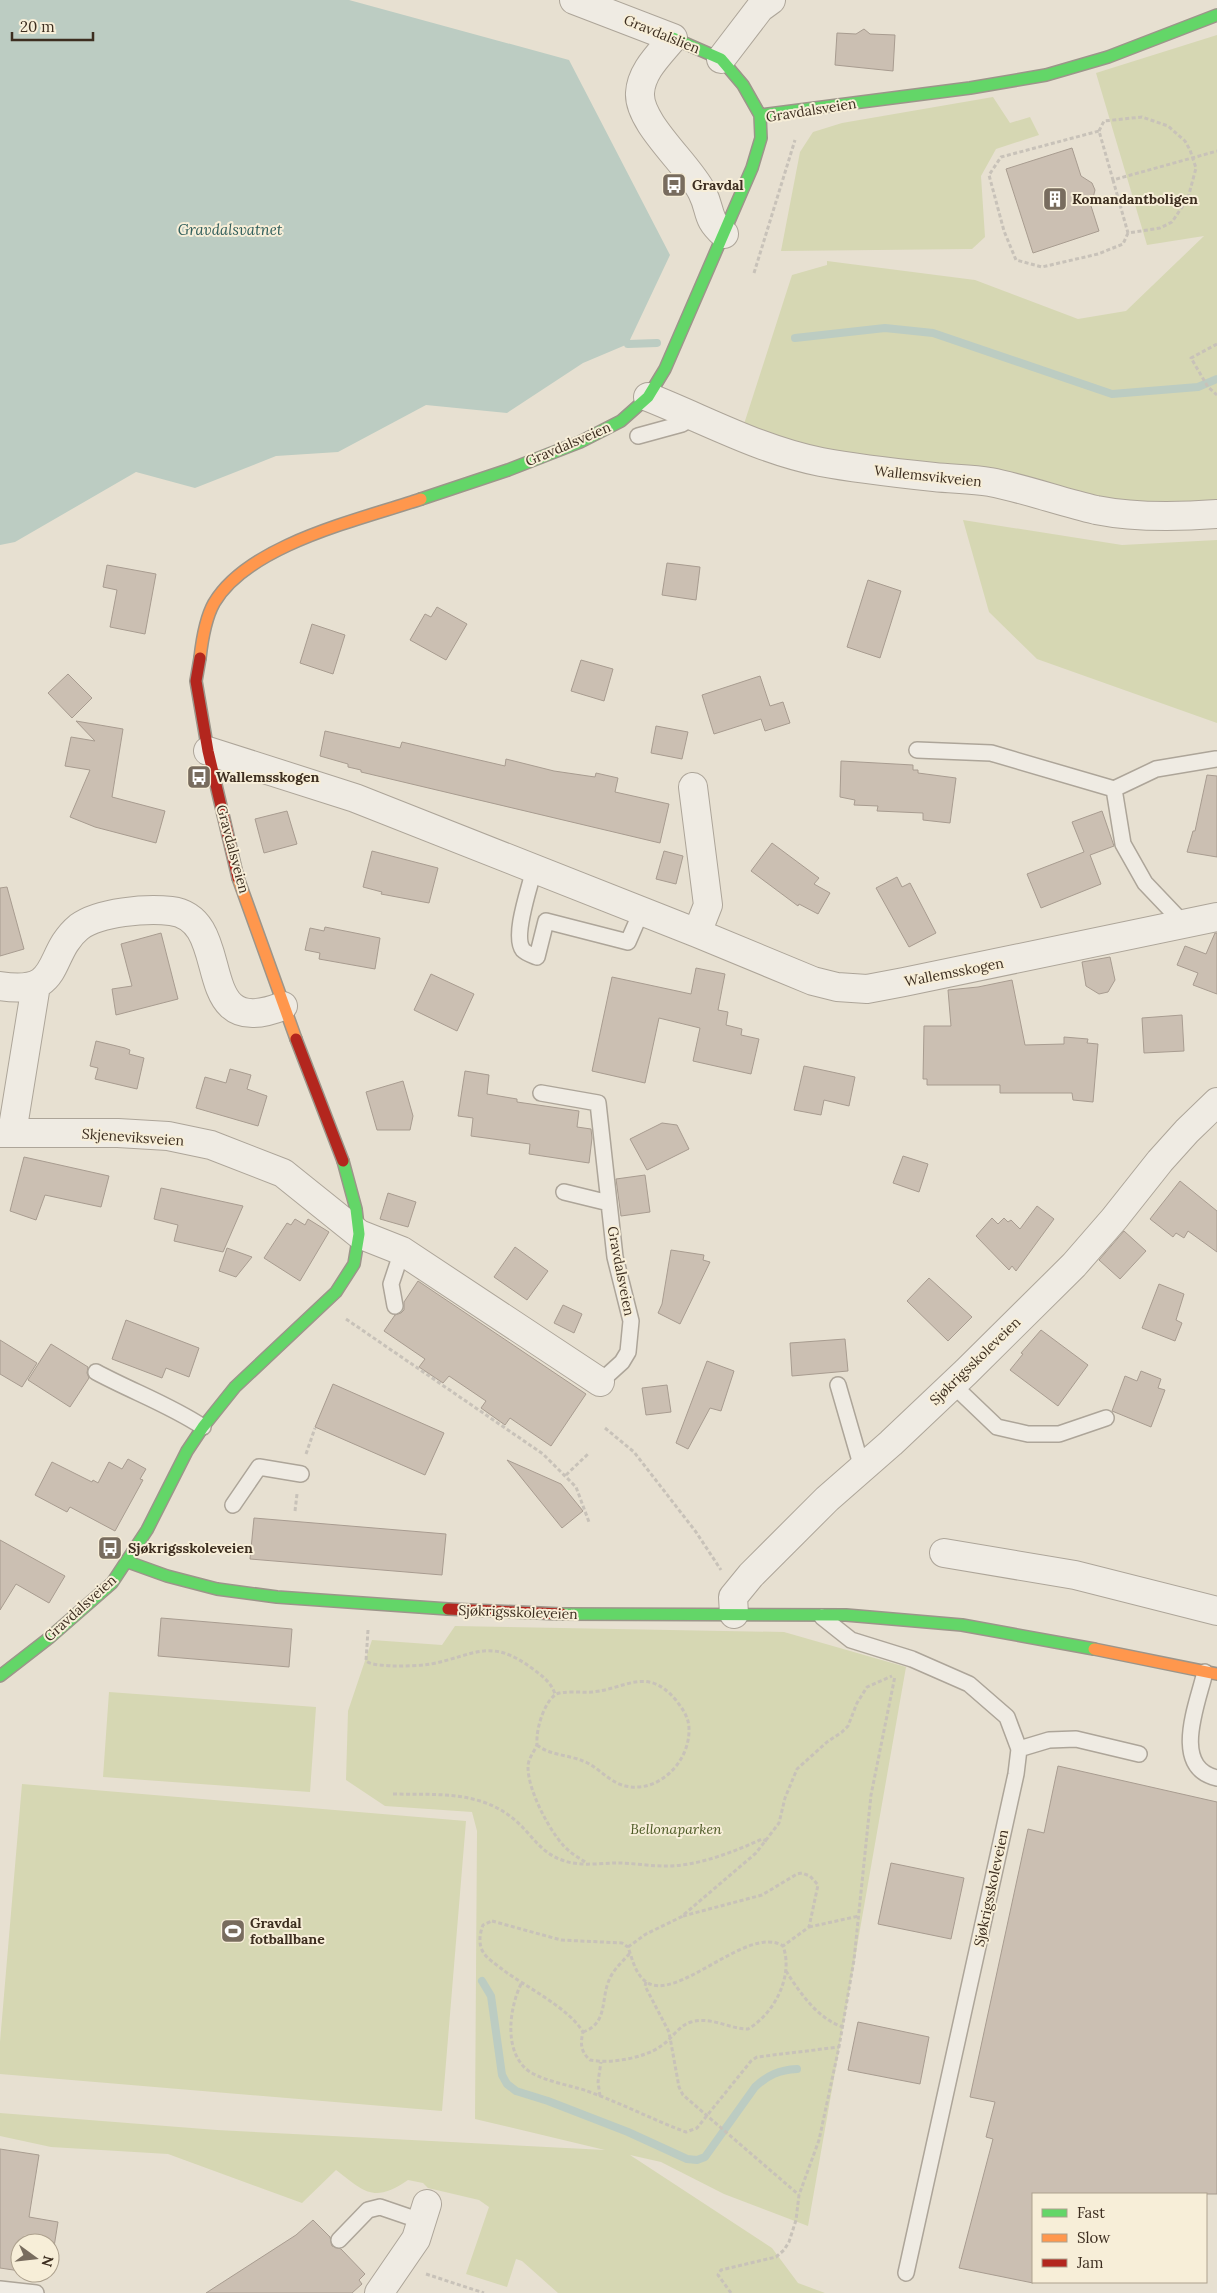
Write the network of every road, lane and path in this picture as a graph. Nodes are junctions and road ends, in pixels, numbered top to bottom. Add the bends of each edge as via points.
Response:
1 (574, 0) edge
2 (772, 0) edge
3 (1217, 15) edge
4 (673, 38) junction
5 (721, 59) junction
6 (796, 114) junction
7 (760, 115) junction
8 (1099, 131) junction
9 (1217, 151) edge
10 (1193, 158) junction
11 (1113, 180) junction
12 (1128, 233) junction
13 (724, 234) junction
14 (754, 273) dead end
15 (1217, 344) edge
16 (1217, 395) edge
17 (648, 397) junction
18 (696, 416) junction
19 (638, 436) dead end
20 (1217, 514) edge
21 (916, 750) dead end
22 (208, 751) junction
23 (1216, 759) edge
24 (693, 787) dead end
25 (1114, 789) junction
26 (534, 869) junction
27 (640, 912) junction
28 (1217, 917) edge
29 (1184, 924) junction
30 (697, 933) junction
31 (36, 985) junction
32 (0, 986) edge
33 (283, 1006) junction
34 (541, 1093) dead end
35 (1217, 1102) edge
36 (6, 1133) edge
37 (564, 1192) dead end
38 (609, 1203) junction
39 (359, 1234) junction
40 (402, 1252) junction
41 (395, 1306) dead end
42 (321, 1307) junction
43 (96, 1372) dead end
44 (600, 1382) joint
45 (838, 1385) dead end
46 (944, 1391) junction
47 (1106, 1418) dead end
48 (203, 1427) junction
49 (605, 1428) dead end
50 (588, 1454) dead end
51 (862, 1468) junction
52 (301, 1474) dead end
53 (566, 1475) junction
54 (296, 1498) dead end
55 (233, 1505) dead end
56 (295, 1511) dead end
57 (589, 1522) dead end
58 (944, 1553) dead end
59 (128, 1562) junction
60 (371, 1604) junction
61 (734, 1606) junction
62 (1217, 1610) edge
63 (819, 1615) junction
64 (899, 1655) junction
65 (1, 1673) edge
66 (1211, 1673) edge
67 (895, 1675) junction
68 (556, 1694) junction
69 (537, 1745) junction
70 (1019, 1749) junction
71 (1139, 1754) dead end
72 (1217, 1778) edge
73 (393, 1794) dead end
74 (767, 1841) junction
75 (588, 1863) junction
76 (681, 1916) junction
77 (859, 1916) junction
78 (809, 1927) junction
79 (628, 1946) junction
80 (783, 1946) junction
81 (630, 1952) junction
82 (786, 1971) junction
83 (646, 1982) junction
84 (521, 1984) junction
85 (843, 2027) junction
86 (583, 2032) junction
87 (670, 2039) junction
88 (839, 2047) junction
89 (601, 2062) junction
90 (600, 2097) junction
91 (707, 2116) junction
92 (799, 2195) junction
93 (424, 2213) joint
94 (339, 2240) dead end
95 (399, 2265) junction
96 (906, 2273) dead end
97 (0, 2289) edge
98 (36, 2293) edge
99 (379, 2293) edge
100 (484, 2293) edge
101 (731, 2293) edge

1 - 4 street, Gravdalslien
2 - 5 street via 760,8
3 - 6 main road, Gravdalsveien via 1070,69 971,89 869,101
4 - 5 main road, Gravdalslien
4 - 13 street via 644,76 640,94 648,120 702,191 712,223
5 - 7 main road, Gravdalslien via 743,85
6 - 7 main road, Gravdalsveien
6 - 14 path via 796,137
7 - 13 main road, Gravdalsveien via 761,138
8 - 10 path via 1104,121 1142,117 1168,126 1185,141
8 - 11 path
8 - 12 path via 1001,157 989,175 1004,231 1016,260 1042,267 1098,254 1123,244
9 - 10 path
10 - 11 path
10 - 12 path via 1196,168 1188,198 1172,222 1160,228
11 - 12 path
13 - 17 main road, Gravdalsveien via 666,369
15 - 16 path via 1191,358 1208,387
17 - 18 street, Wallemsvikveien
17 - 22 main road, Gravdalsveien via 621,420 580,442 508,470 291,543 232,581 214,604 203,636 196,681
18 - 19 lane via 682,424
18 - 20 street, Wallemsvikveien via 750,442 820,462 983,481 1122,514 1187,517
21 - 25 lane via 991,753
22 - 26 street, Wallemsskogen via 355,798
22 - 33 main road, Gravdalsveien via 235,868
23 - 25 lane via 1156,769
24 - 30 street via 708,906
25 - 29 lane via 1124,844 1146,883
26 - 27 street, Wallemsskogen
26 - 27 lane via 520,929 523,950 530,955 537,957 546,921 628,942
27 - 30 street, Wallemsskogen
28 - 29 street, Wallemsskogen
29 - 30 street, Wallemsskogen via 868,988 837,987 813,981
31 - 32 street
31 - 33 street via 48,977 69,938 87,922 116,914 171,911 192,918 198,924 221,993 231,1005 246,1012 262,1014
31 - 36 street
33 - 39 main road, Gravdalsveien via 337,1144 356,1208
34 - 38 lane, Gravdalsveien via 598,1103
35 - 46 street, Sjøkrigsskoleveien via 1165,1155 1074,1265
36 - 39 street, Skjeneviksveien via 118,1133 168,1136 211,1145 283,1172
37 - 38 lane
38 - 44 lane, Gravdalsveien via 615,1257 631,1321 631,1335 628,1352 622,1362
39 - 40 street, Gravdalsveien
39 - 42 main road, Gravdalsveien via 354,1264 336,1292
40 - 41 lane via 391,1284
40 - 44 street, Gravdalsveien
42 - 48 main road, Gravdalsveien via 235,1387
42 - 53 path via 379,1340 543,1454
43 - 48 lane
45 - 51 lane
46 - 47 lane via 952,1384 997,1427 1028,1434 1059,1434
46 - 51 street, Sjøkrigsskoleveien
48 - 59 main road, Gravdalsveien
49 - 61 path via 634,1452 676,1506 730,1584
50 - 53 path
51 - 61 street, Sjøkrigsskoleveien via 751,1575
52 - 55 lane via 259,1467
53 - 57 path via 582,1499
54 - 56 path
58 - 62 street via 1075,1575
59 - 60 main road, Sjøkrigsskoleveien via 217,1589
59 - 65 main road, Gravdalsveien via 112,1583 84,1608
60 - 61 main road, Sjøkrigsskoleveien via 530,1614
60 - 68 path via 365,1656 369,1664 430,1664 472,1651 497,1650 538,1673
61 - 63 main road, Sjøkrigsskoleveien
63 - 64 lane, Sjøkrigsskoleveien via 851,1640
63 - 66 main road, Sjøkrigsskoleveien via 962,1624
64 - 67 path
64 - 70 lane, Sjøkrigsskoleveien via 969,1684 1007,1717
66 - 72 lane via 1190,1738 1190,1755 1198,1768
67 - 74 path via 867,1687 842,1732 797,1768 779,1823
67 - 77 path via 870,1795
68 - 69 path via 547,1704 536,1734
68 - 69 path via 604,1691 639,1681 660,1685 688,1719 684,1754 670,1774 661,1780 631,1787 608,1778 586,1761
69 - 75 path via 528,1765 538,1804 564,1846
70 - 71 lane via 1049,1740 1076,1739
70 - 96 lane, Sjøkrigsskoleveien
73 - 75 path via 481,1800 505,1812 552,1856 572,1863
74 - 75 path via 762,1839 700,1861 666,1866
74 - 76 path
76 - 78 path via 762,1895 790,1876 802,1873 818,1885
76 - 79 path
77 - 78 path
77 - 85 path
78 - 80 path
79 - 81 path
79 - 84 path via 561,1940 500,1922 482,1925 482,1950
80 - 82 path
80 - 83 path via 765,1942 733,1953 679,1981 666,1984
81 - 83 path
81 - 86 path via 610,1978 601,2017 592,2029
82 - 85 path via 796,1988 825,2020
82 - 87 path via 773,2005 748,2029 694,2021 679,2028
83 - 87 path
84 - 86 path via 569,2015
84 - 90 path via 511,2026 514,2049 523,2066 535,2074
85 - 88 path
86 - 89 path via 581,2041 586,2056
87 - 89 path via 647,2053
87 - 91 path via 679,2087 683,2095
88 - 91 path via 757,2057
88 - 92 path via 820,2140
89 - 90 path
90 - 91 path via 686,2132 697,2128
91 - 92 path
92 - 101 path via 796,2220 784,2250 776,2257 721,2270 718,2275
93 - 94 lane via 373,2207
93 - 95 street via 416,2239
95 - 99 street
95 - 100 path
97 - 98 lane

